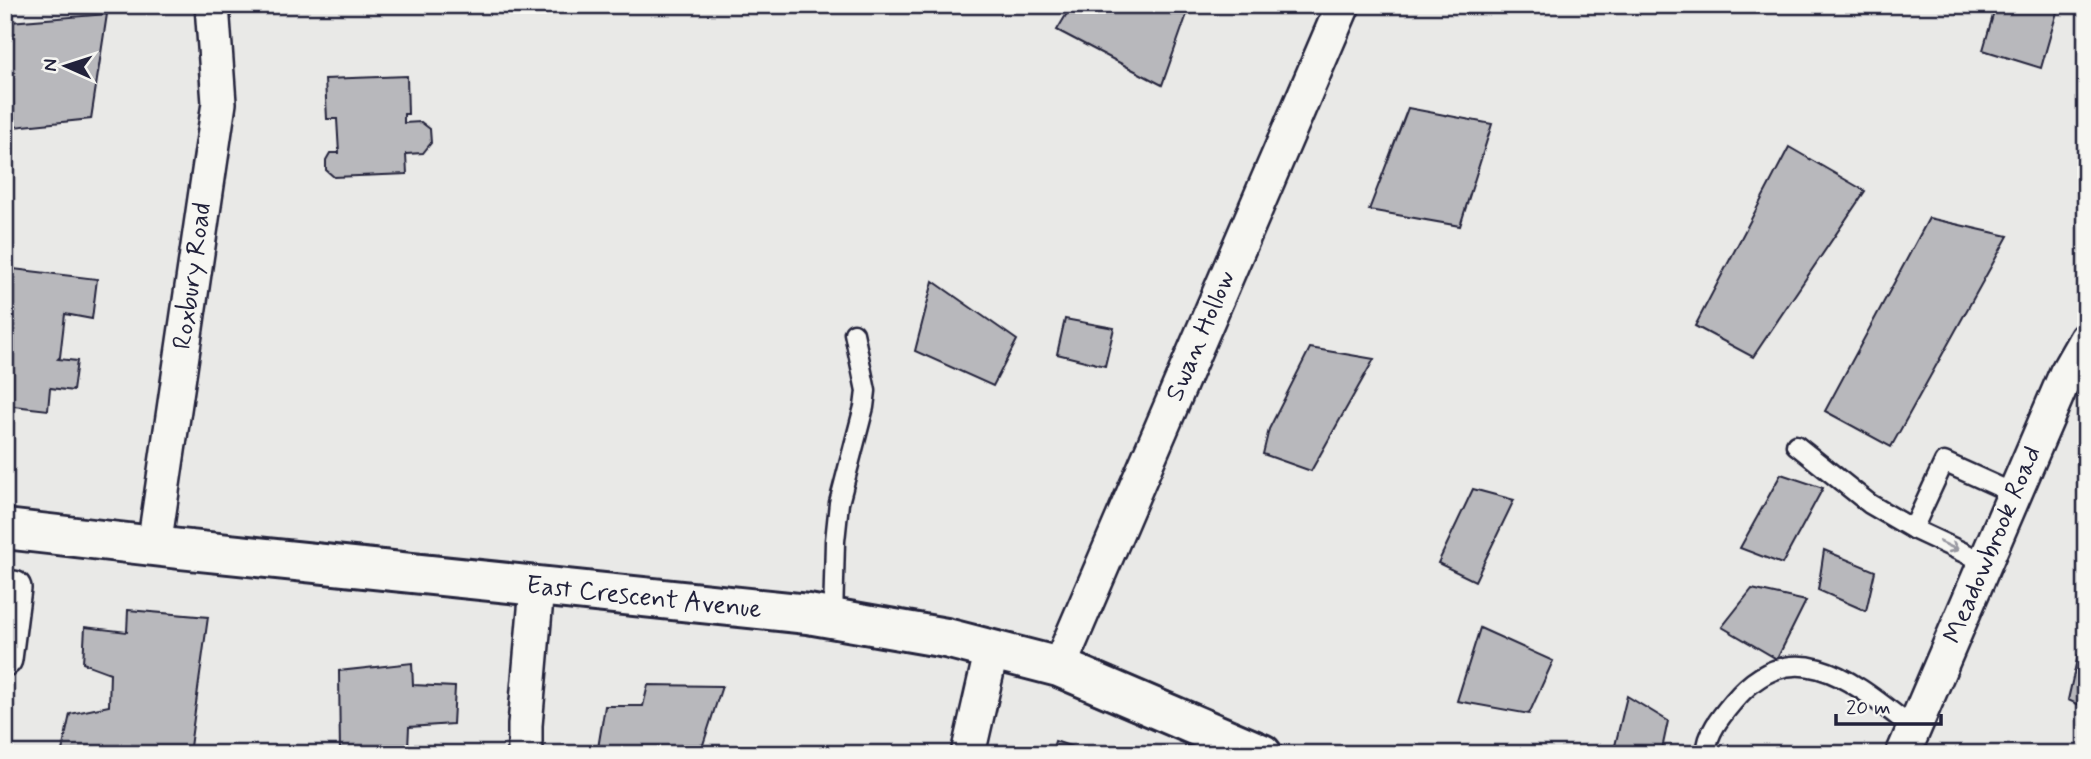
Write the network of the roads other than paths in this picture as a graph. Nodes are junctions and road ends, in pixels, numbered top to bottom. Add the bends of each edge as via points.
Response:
1 (212, 5) edge
2 (1342, 5) edge
3 (853, 333) dead end
4 (2086, 339) edge
5 (1796, 445) dead end
6 (2015, 494) junction
7 (5, 529) edge
8 (1913, 529) junction
9 (154, 546) junction
10 (1986, 562) junction
11 (537, 587) junction
12 (14, 588) dead end
13 (833, 619) junction
14 (992, 649) junction
15 (5, 659) edge
16 (1059, 667) junction
17 (1909, 741) edge
18 (525, 754) edge
19 (968, 754) edge
20 (1262, 754) edge
21 (1707, 754) edge

1 - 9 street, Roxbury Road via 219,103
2 - 16 street, Swan Hollow
3 - 13 lane via 866,391 839,503
4 - 6 street, Meadowbrook Road via 2066,374
5 - 8 lane via 1870,504
6 - 8 lane via 1944,462
6 - 10 street, Meadowbrook Road
7 - 9 street, East Crescent Avenue
8 -> 10 lane
9 - 11 street, East Crescent Avenue
10 - 17 street, Meadowbrook Road
11 - 13 street, East Crescent Avenue
11 - 18 street
12 - 15 street
13 - 14 street, East Crescent Avenue
14 - 16 street, East Crescent Avenue
14 - 19 street
16 - 20 street, East Crescent Avenue
17 - 21 lane via 1864,691 1838,675 1805,665 1785,666 1752,681 1734,700 1709,737

